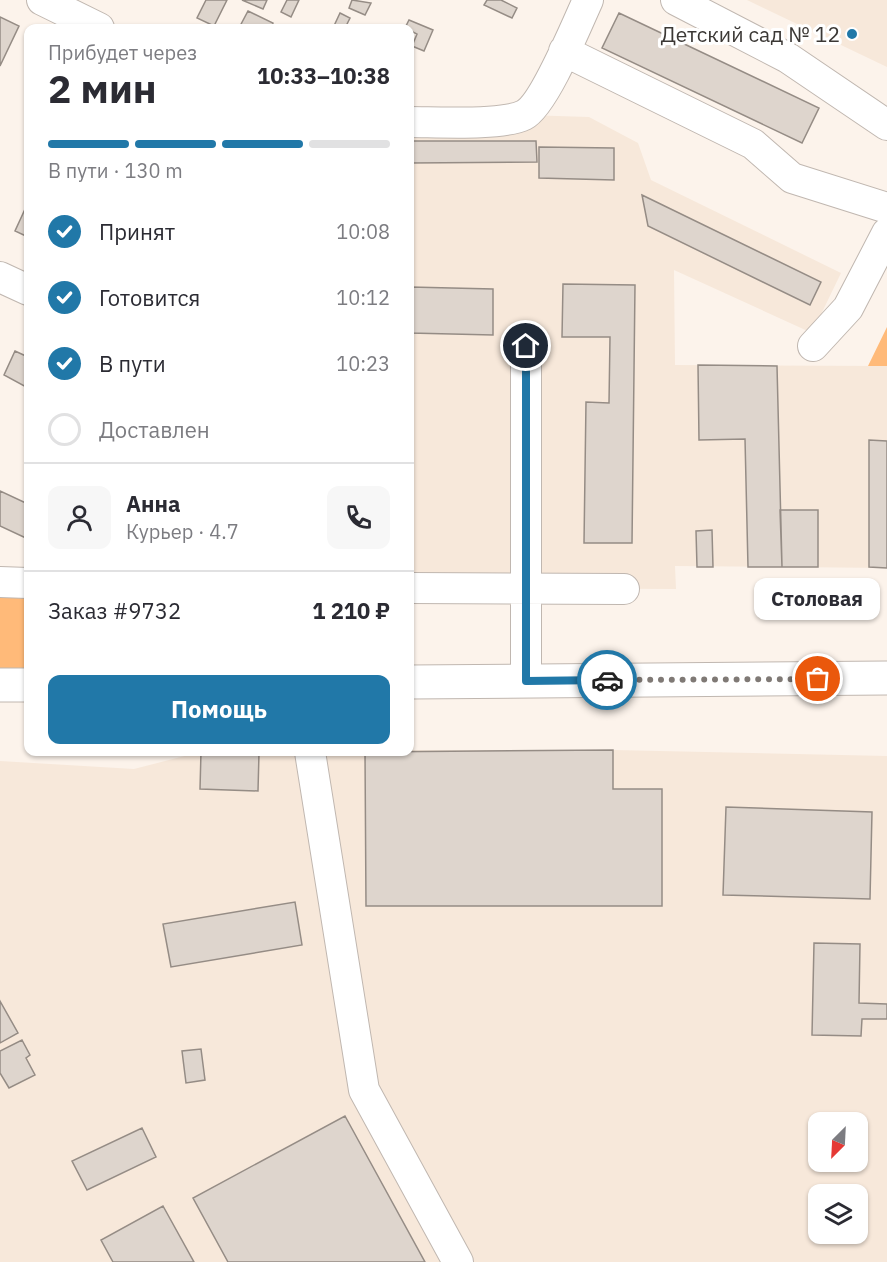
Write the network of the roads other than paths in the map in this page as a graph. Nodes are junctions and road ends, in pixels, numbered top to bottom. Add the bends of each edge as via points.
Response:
1 (42, 0) edge
2 (588, 0) edge
3 (676, 0) edge
4 (91, 24) edge
5 (564, 51) junction
6 (414, 122) edge
7 (887, 125) edge
8 (887, 208) edge
9 (885, 241) edge
10 (0, 277) edge
11 (24, 288) edge
12 (526, 346) dead end
13 (813, 346) dead end
14 (0, 582) edge
15 (24, 583) edge
16 (414, 588) edge
17 (527, 588) junction
18 (624, 589) dead end
19 (887, 678) edge
20 (526, 681) junction
21 (414, 682) edge
22 (0, 685) edge
23 (24, 685) edge
24 (311, 756) edge
25 (458, 1262) edge

1 - 4 street
2 - 5 street
3 - 7 street via 788,58
5 - 6 street via 543,95 525,115 505,120
5 - 8 street via 753,144 792,178
9 - 13 street via 848,308
10 - 11 street
12 - 17 street
14 - 15 street
16 - 17 street
17 - 18 street
17 - 20 street
19 - 20 main road
20 - 21 main road
22 - 23 main road
24 - 25 street via 364,1090

